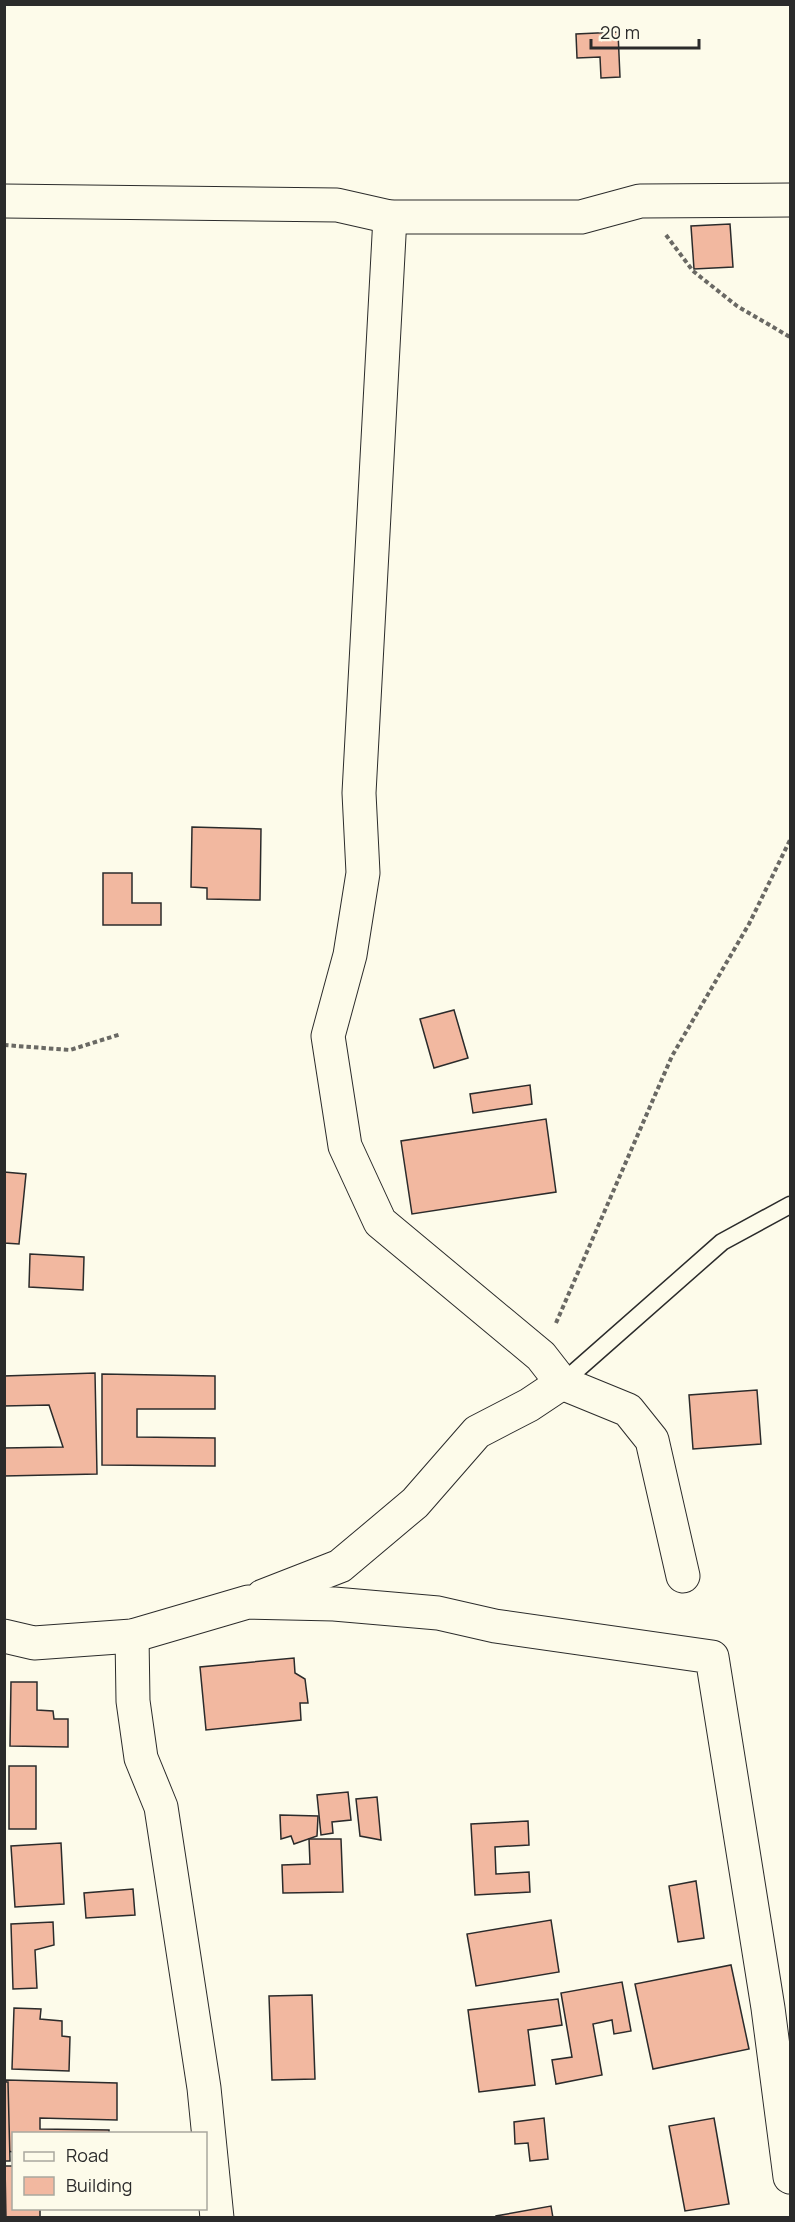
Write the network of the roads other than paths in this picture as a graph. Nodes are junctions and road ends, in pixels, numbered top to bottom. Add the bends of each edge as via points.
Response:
1 (790, 200) edge
2 (4, 201) edge
3 (390, 218) junction
4 (790, 1205) edge
5 (562, 1383) junction
6 (683, 1575) dead end
7 (248, 1602) junction
8 (4, 1636) edge
9 (132, 1636) junction
10 (790, 2177) edge
11 (217, 2217) edge

1 - 3 street via 640,201 581,217
2 - 3 street via 337,205
3 - 5 street via 359,793 363,873 350,956 328,1036 345,1146 380,1222 541,1356
4 - 5 lane via 722,1242
5 - 6 street via 628,1410 651,1440
5 - 7 street via 477,1432 415,1503 340,1566
7 - 9 street
7 - 10 street via 438,1613 495,1626 712,1657 768,2008
8 - 9 street via 34,1643
9 - 11 street via 133,1701 141,1758 161,1807 204,2088

